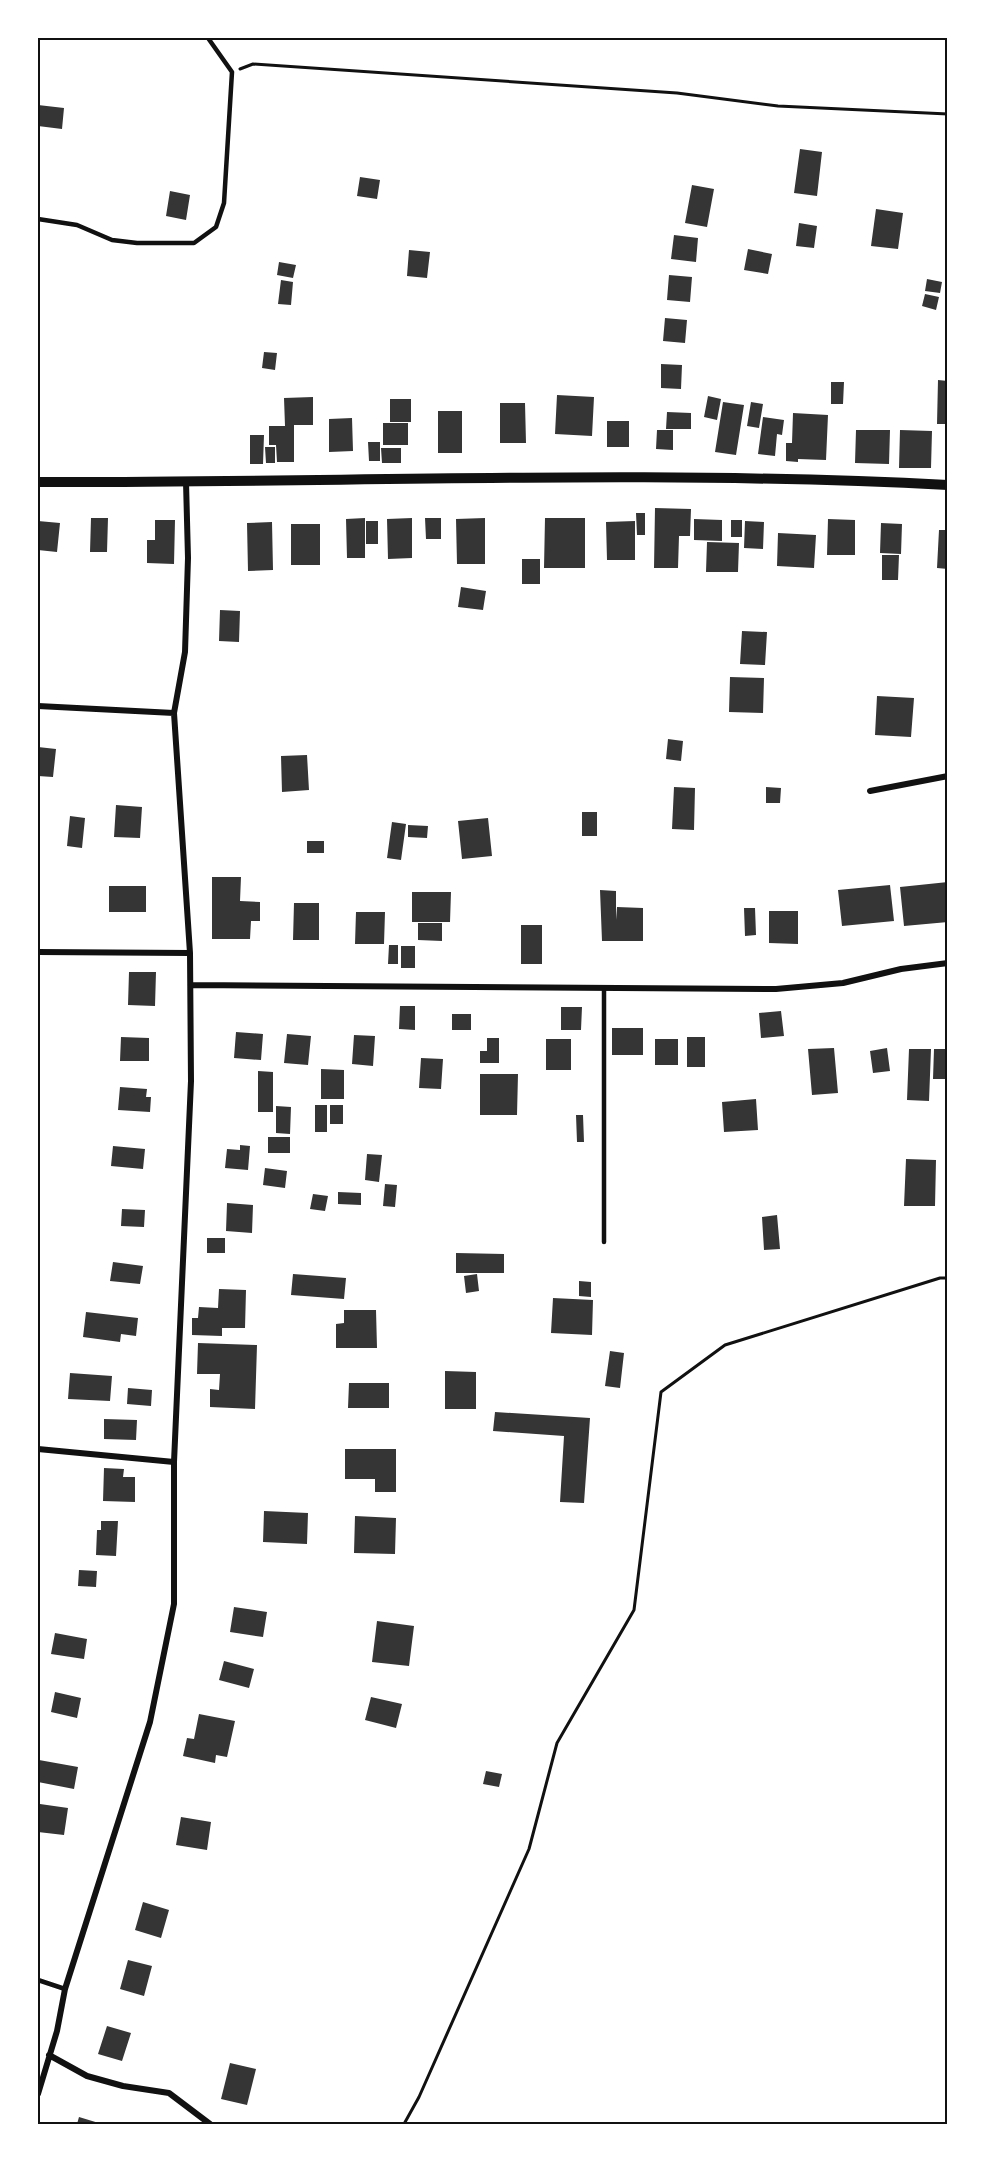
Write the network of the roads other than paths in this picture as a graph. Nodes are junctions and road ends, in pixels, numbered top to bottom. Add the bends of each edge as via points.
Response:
1 (208, 38) edge
2 (38, 219) edge
3 (38, 482) edge
4 (186, 482) junction
5 (948, 485) edge
6 (38, 706) edge
7 (174, 713) junction
8 (948, 776) edge
9 (870, 791) dead end
10 (38, 952) edge
11 (190, 953) junction
12 (948, 963) edge
13 (192, 985) junction
14 (604, 988) junction
15 (604, 1242) dead end
16 (38, 1449) edge
17 (174, 1462) junction
18 (38, 1980) edge
19 (65, 1989) junction
20 (50, 2055) junction
21 (38, 2094) edge
22 (210, 2124) edge

1 - 2 lane via 232,72 224,203 216,227 194,243 137,243 112,240 77,225
3 - 4 street
4 - 5 street via 698,476
4 - 7 street via 185,652
6 - 7 street
7 - 11 street
8 - 9 street
10 - 11 street
11 - 13 street
12 - 14 street via 843,983 776,989
13 - 14 street
13 - 17 street
14 - 15 lane
16 - 17 street
17 - 19 street via 174,1604 150,1722
18 - 19 lane
19 - 20 street
20 - 21 street
20 - 22 street via 87,2076 169,2093

